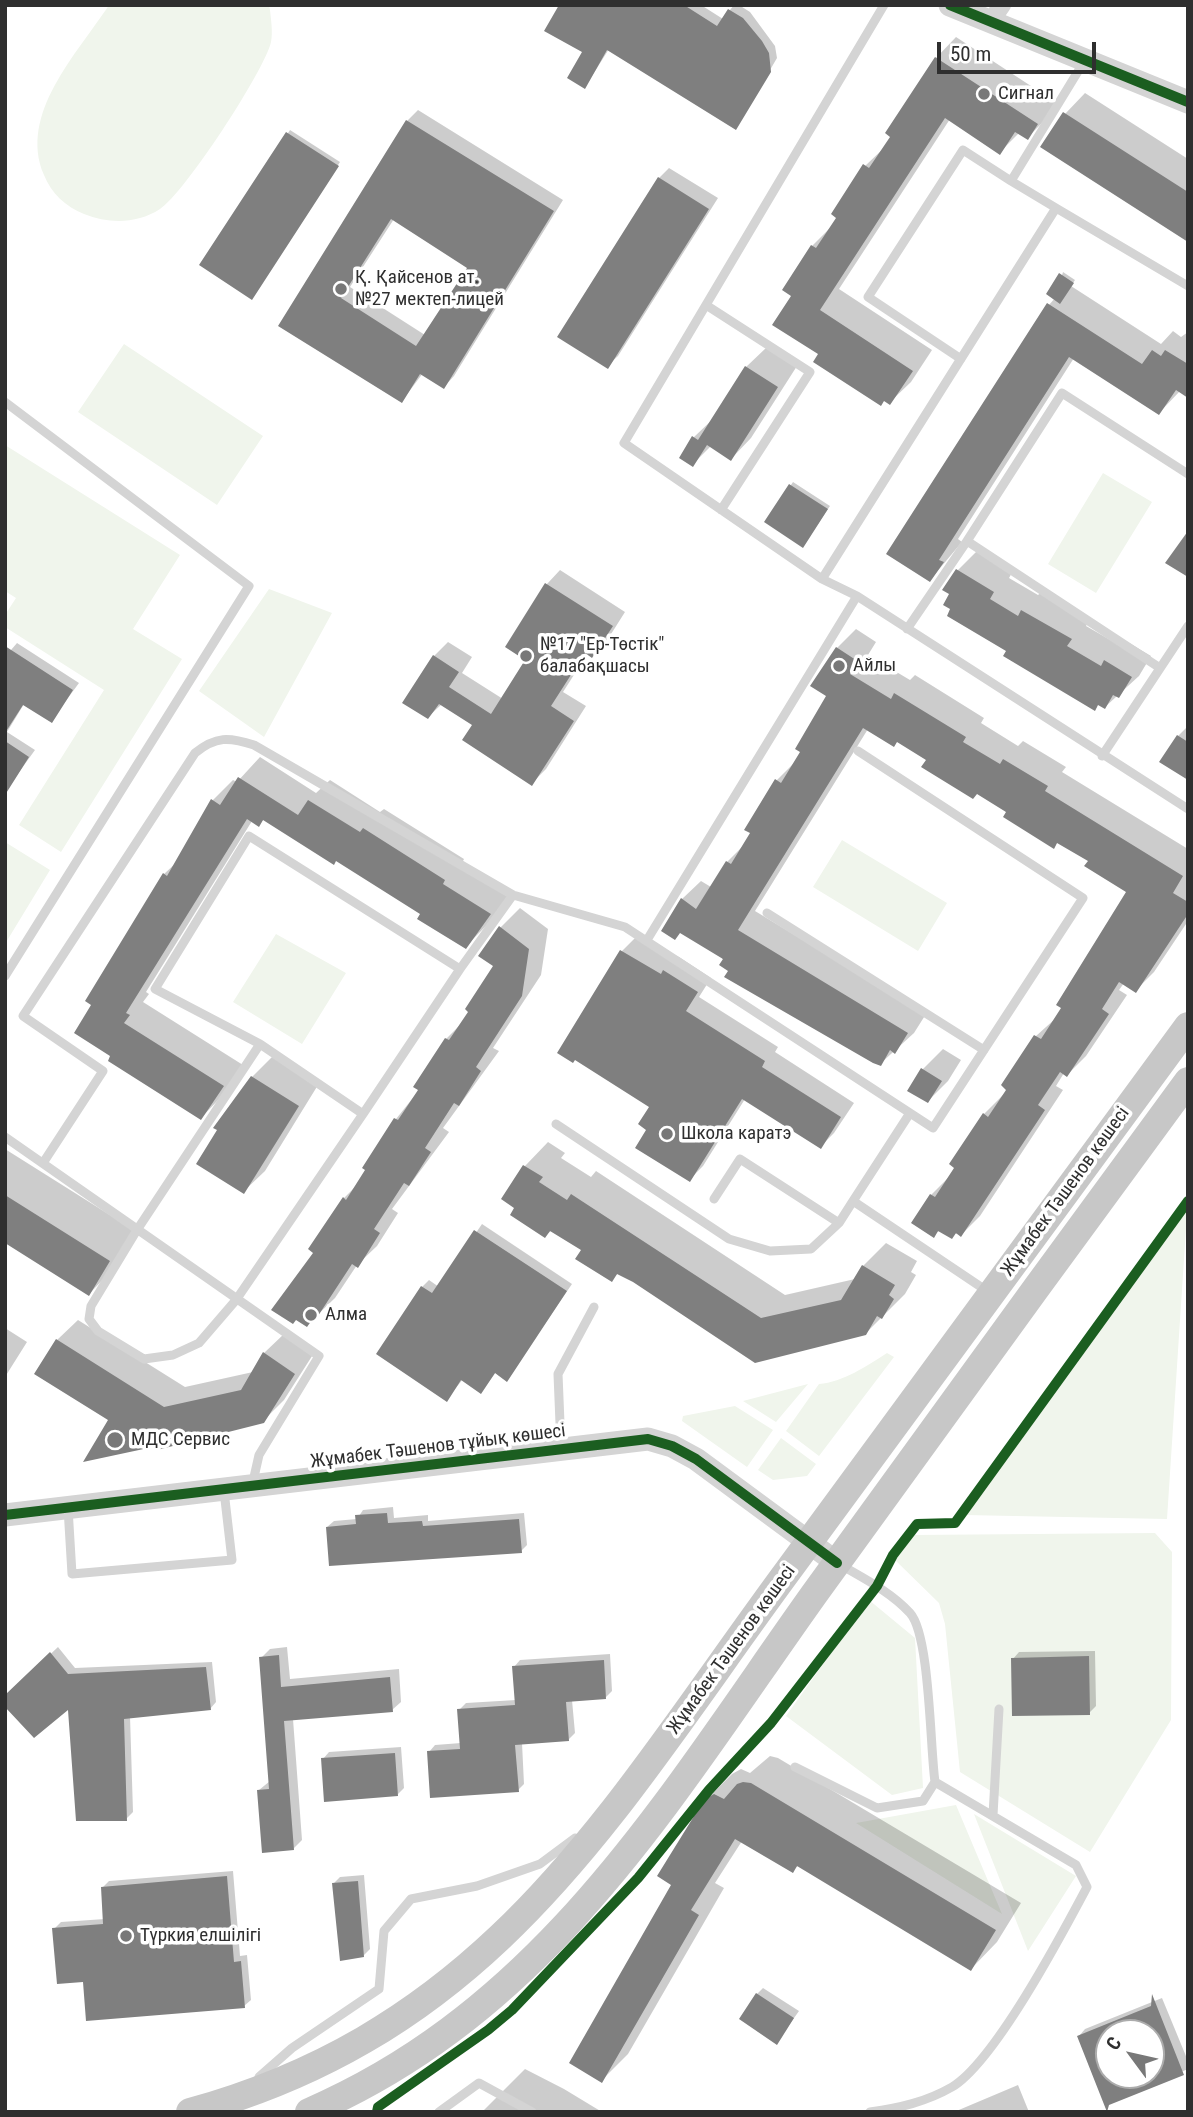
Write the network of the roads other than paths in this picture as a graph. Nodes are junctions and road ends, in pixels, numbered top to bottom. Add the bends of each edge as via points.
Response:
1 (884, 5) edge
2 (950, 5) edge
3 (996, 13) edge
4 (1085, 60) junction
5 (1188, 103) edge
6 (1011, 181) junction
7 (1056, 208) junction
8 (1188, 286) edge
9 (706, 305) junction
10 (961, 359) junction
11 (5, 402) edge
12 (1188, 474) edge
13 (721, 510) junction
14 (967, 541) junction
15 (822, 579) junction
16 (857, 596) junction
17 (1188, 626) edge
18 (906, 629) junction
19 (1160, 668) junction
20 (858, 751) dead end
21 (1102, 756) junction
22 (1188, 809) edge
23 (513, 895) junction
24 (767, 914) dead end
25 (647, 940) junction
26 (460, 969) junction
27 (5, 976) edge
28 (1188, 1026) edge
29 (260, 1044) junction
30 (984, 1050) junction
31 (1188, 1081) edge
32 (910, 1113) junction
33 (363, 1114) junction
34 (556, 1124) dead end
35 (5, 1137) edge
36 (43, 1163) junction
37 (714, 1199) dead end
38 (853, 1201) junction
39 (839, 1223) junction
40 (137, 1230) junction
41 (991, 1294) junction
42 (236, 1300) junction
43 (594, 1307) dead end
44 (561, 1450) junction
45 (251, 1487) junction
46 (224, 1491) junction
47 (68, 1507) junction
48 (5, 1515) edge
49 (810, 1542) junction
50 (838, 1563) junction
51 (999, 1709) dead end
52 (795, 1767) dead end
53 (934, 1782) junction
54 (622, 1803) junction
55 (993, 1815) junction
56 (231, 2101) junction
57 (322, 2109) edge
58 (190, 2112) edge
59 (439, 2112) edge
60 (532, 2112) edge
61 (870, 2112) edge

1 - 9 lane
2 - 3 street
3 - 4 street
4 - 5 street
4 - 6 lane
6 - 7 lane
6 - 10 lane via 963,150 868,297
7 - 8 lane
7 - 10 lane
9 - 13 lane via 624,443
9 - 13 lane via 810,372
10 - 15 lane
11 - 27 lane via 249,586
12 - 14 lane via 1062,393
13 - 15 lane
14 - 18 lane
14 - 19 lane
15 - 16 lane
16 - 18 lane
16 - 25 lane
17 - 19 lane
18 - 21 lane
19 - 21 lane
20 - 30 lane via 1083,898
21 - 22 lane
23 - 25 lane via 625,927
23 - 26 lane
23 - 36 lane via 254,745 232,738 211,740 182,772 23,1016 103,1071
24 - 30 lane
25 - 32 lane
26 - 29 lane via 249,836 155,989
26 - 33 lane
28 - 41 main road, Жұмабек Тәшенов көшесі
29 - 33 lane
29 - 40 lane
30 - 32 lane via 933,1128
31 - 50 main road, Жұмабек Тәшенов көшесі
32 - 38 lane
33 - 42 lane
34 - 39 lane via 729,1239 770,1251 811,1249
35 - 36 lane
36 - 40 lane
37 - 39 lane via 740,1159
38 - 39 lane
38 - 41 lane
40 - 42 lane
40 - 42 lane via 91,1306 89,1320 98,1331 144,1359 173,1355 199,1343
41 - 49 main road, Жұмабек Тәшенов көшесі
42 - 45 lane via 319,1356 259,1455
43 - 44 lane via 558,1374
44 - 45 street, Жұмабек Тәшенов тұйық көшесі
44 - 49 street, Жұмабек Тәшенов тұйық көшесі via 648,1439 672,1446
45 - 46 street, Жұмабек Тәшенов тұйық көшесі
46 - 47 street, Жұмабек Тәшенов тұйық көшесі
46 - 47 lane via 232,1560 72,1574
47 - 48 street, Жұмабек Тәшенов тұйық көшесі
49 - 50 street, Жұмабек Тәшенов тұйық көшесі
49 - 54 main road, Жұмабек Тәшенов көшесі
50 - 53 lane via 912,1614 923,1644
50 - 57 main road, Жұмабек Тәшенов көшесі via 651,1826 597,1894 482,2008 419,2052
51 - 55 lane
52 - 53 lane via 877,1808 923,1801
53 - 55 lane
54 - 56 main road, Жұмабек Тәшенов көшесі via 569,1868 451,1983 323,2063
54 - 56 lane via 540,1864 477,1886 411,1899 384,1931 379,1989 292,2048
55 - 61 lane via 1076,1866 1087,1887 985,2055 954,2086 908,2107
56 - 58 main road, Жұмабек Тәшенов көшесі
59 - 60 lane via 479,2083

